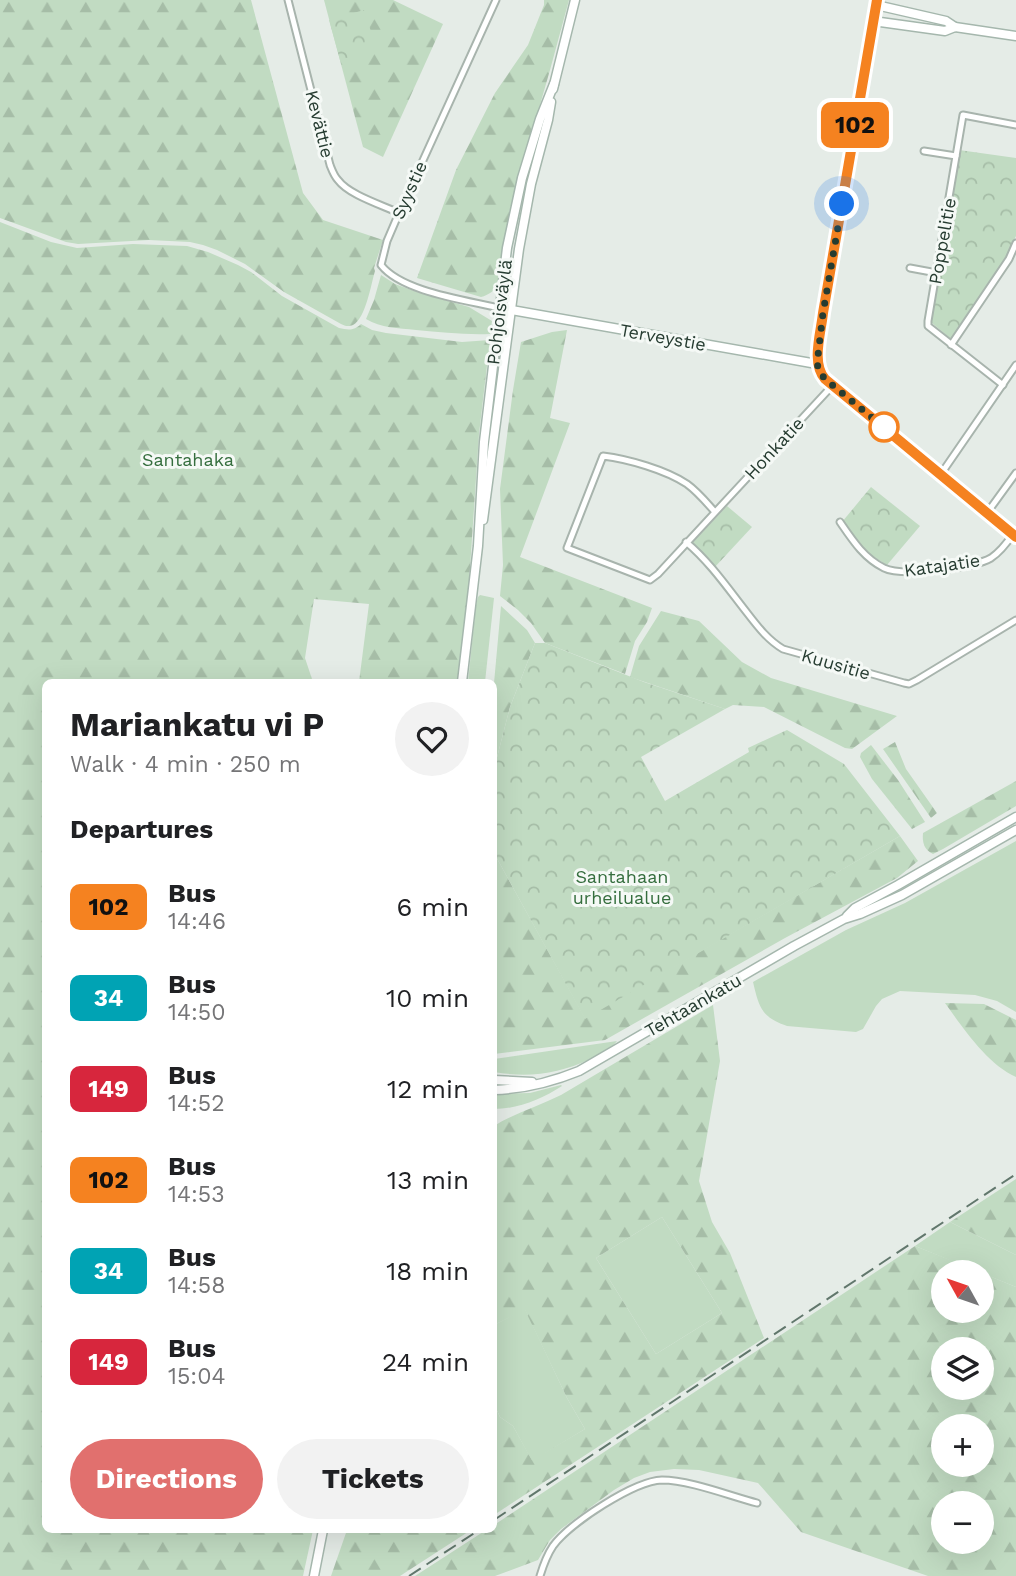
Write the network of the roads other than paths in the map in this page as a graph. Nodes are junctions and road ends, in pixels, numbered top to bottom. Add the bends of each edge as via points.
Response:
1 (288, 0) edge
2 (496, 0) edge
3 (575, 0) edge
4 (877, 2) edge
5 (873, 21) junction
6 (954, 27) junction
7 (1016, 36) edge
8 (554, 84) junction
9 (1016, 125) edge
10 (924, 151) dead end
11 (956, 156) junction
12 (399, 213) junction
13 (1016, 243) edge
14 (910, 268) dead end
15 (937, 273) junction
16 (499, 308) junction
17 (509, 309) junction
18 (951, 345) junction
19 (817, 364) junction
20 (1016, 365) edge
21 (833, 385) junction
22 (1003, 385) junction
23 (1016, 473) edge
24 (941, 474) junction
25 (715, 512) junction
26 (987, 513) junction
27 (840, 522) dead end
28 (1015, 536) edge
29 (687, 542) junction
30 (478, 546) junction
31 (1016, 620) edge
32 (462, 679) edge
33 (1016, 817) edge
34 (1016, 830) edge
35 (844, 919) junction
36 (497, 1080) edge
37 (539, 1083) junction
38 (497, 1090) edge
39 (757, 1503) dead end
40 (322, 1533) edge
41 (314, 1576) edge
42 (540, 1576) edge

1 - 12 street, Kevättie via 337,179 355,193
2 - 12 street, Syystie
3 - 8 main road, Pohjoisväylä
4 - 5 main road
4 - 6 main road
5 - 6 main road via 945,31
5 - 19 main road
6 - 7 main road
8 - 16 main road, Pohjoisväylä via 522,178
8 - 17 main road, Pohjoisväylä
9 - 11 street, Poppelitie via 963,115
10 - 11 street
11 - 15 street, Poppelitie
12 - 16 street, Syystie via 381,265 387,273 417,288
13 - 18 street
14 - 15 street
15 - 18 street, Poppelitie via 928,321
16 - 17 main road, Terveystie
16 - 30 main road, Pohjoisväylä
17 - 19 main road, Terveystie
17 - 30 main road, Pohjoisväylä
18 - 22 street, Poppelitie
19 - 21 main road
20 - 22 street
21 - 24 main road
21 - 25 street, Honkatie
22 - 24 street
23 - 26 street
24 - 26 main road
25 - 29 street, Honkatie
25 - 29 street, Honkatie via 681,480 603,456 567,548 650,580
26 - 28 main road
27 - 28 street, Katajatie via 867,558 903,573 980,562
29 - 31 street, Kuusitie via 759,628 783,649 904,683 917,680
30 - 32 main road, Pohjoisväylä
33 - 35 main road, Tehtaankatu via 855,908
34 - 35 main road, Tehtaankatu via 902,895
35 - 37 main road, Tehtaankatu via 579,1071
36 - 37 main road, Tehtaankatu
37 - 38 main road, Tehtaankatu
39 - 42 street via 675,1481 639,1485 565,1533
40 - 41 main road

